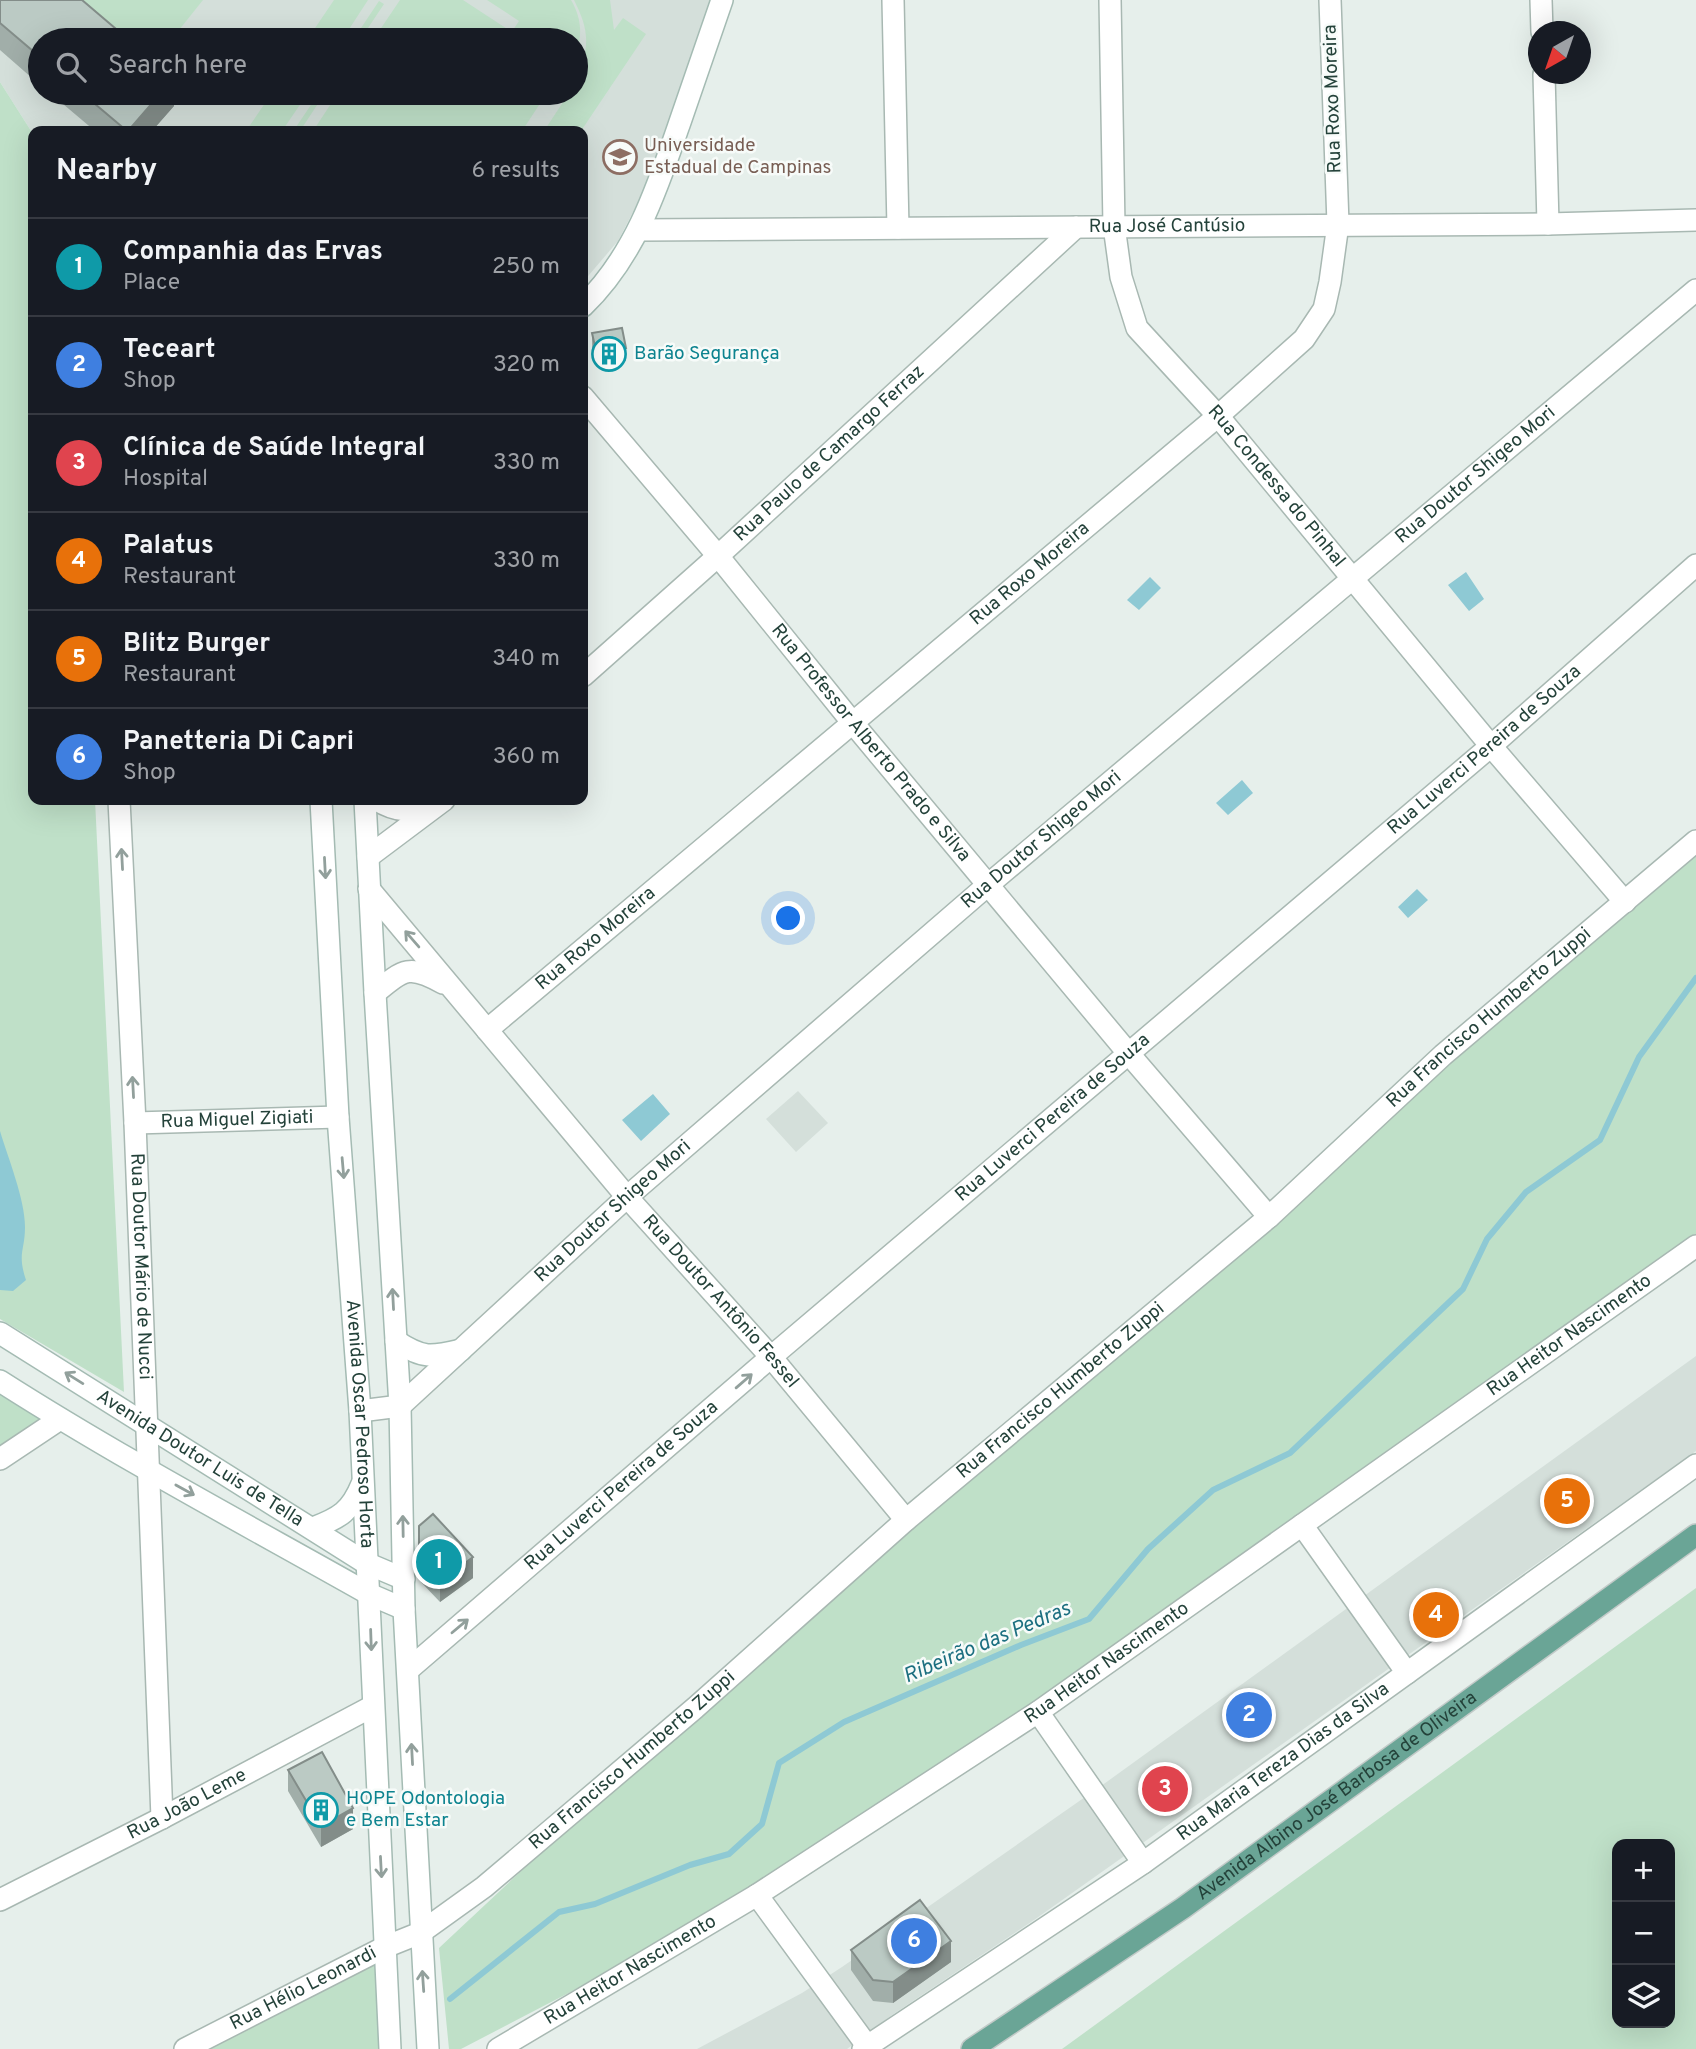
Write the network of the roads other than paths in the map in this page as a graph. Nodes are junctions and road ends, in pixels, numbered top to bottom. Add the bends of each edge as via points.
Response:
1 (722, 0) edge
2 (893, 0) edge
3 (1110, 0) edge
4 (1330, 0) edge
5 (1541, 0) edge
6 (1542, 21) edge
7 (1544, 84) edge
8 (1696, 220) edge
9 (1338, 224) junction
10 (1548, 224) junction
11 (1114, 226) junction
12 (1076, 227) junction
13 (898, 228) junction
14 (639, 230) junction
15 (1696, 290) edge
16 (588, 301) edge
17 (588, 403) edge
18 (1218, 416) junction
19 (718, 556) junction
20 (1696, 565) edge
21 (1354, 579) junction
22 (588, 672) edge
23 (852, 722) junction
24 (1491, 746) junction
25 (119, 805) edge
26 (321, 805) edge
27 (365, 805) edge
28 (387, 805) edge
29 (433, 805) edge
30 (438, 805) edge
31 (1696, 841) edge
32 (368, 858) junction
33 (989, 884) junction
34 (369, 889) junction
35 (1625, 902) junction
36 (454, 989) junction
37 (375, 993) junction
38 (487, 1030) junction
39 (1129, 1054) junction
40 (338, 1117) junction
41 (135, 1123) junction
42 (627, 1197) junction
43 (1269, 1217) junction
44 (1695, 1249) edge
45 (0, 1333) edge
46 (396, 1341) junction
47 (461, 1350) junction
48 (771, 1357) junction
49 (0, 1381) edge
50 (400, 1406) junction
51 (360, 1411) junction
52 (60, 1419) junction
53 (146, 1424) junction
54 (0, 1459) edge
55 (1696, 1465) edge
56 (148, 1469) junction
57 (362, 1484) junction
58 (906, 1520) junction
59 (1302, 1525) junction
60 (313, 1528) junction
61 (1696, 1535) edge
62 (366, 1563) junction
63 (404, 1579) junction
64 (369, 1594) junction
65 (404, 1608) junction
66 (408, 1670) junction
67 (1407, 1673) junction
68 (373, 1706) junction
69 (1038, 1712) junction
70 (162, 1818) junction
71 (1143, 1863) junction
72 (757, 1895) junction
73 (0, 1900) edge
74 (420, 1933) junction
75 (385, 1947) junction
76 (865, 2048) edge
77 (185, 2049) edge
78 (390, 2049) edge
79 (428, 2049) edge
80 (498, 2049) edge
81 (972, 2049) edge

1 - 14 street
2 - 13 street
3 - 11 street, Rua Condessa do Pinhal
4 - 9 street, Rua Roxo Moreira
5 - 6 street
7 - 10 street
8 - 10 street, Rua José Cantúsio
9 - 10 street, Rua José Cantúsio
9 - 11 street, Rua José Cantúsio
9 - 18 street, Rua Roxo Moreira via 1324,309 1304,339
11 - 12 street, Rua José Cantúsio
11 - 18 street, Rua Condessa do Pinhal via 1121,278 1137,328
12 - 13 street, Rua José Cantúsio
12 - 19 street, Rua Paulo de Camargo Ferraz
13 - 14 street, Rua José Cantúsio
14 - 16 street
15 - 21 street, Rua Doutor Shigeo Mori
17 - 19 street, Rua Professor Alberto Prado e Silva
18 - 21 street, Rua Condessa do Pinhal
18 - 23 street, Rua Roxo Moreira
19 - 22 street, Rua Paulo de Camargo Ferraz
19 - 23 street, Rua Professor Alberto Prado e Silva
20 - 24 street, Rua Luverci Pereira de Souza
21 - 24 street, Rua Condessa do Pinhal
21 - 33 street, Rua Doutor Shigeo Mori
23 - 33 street, Rua Professor Alberto Prado e Silva
23 - 38 street, Rua Roxo Moreira
24 - 35 street, Rua Condessa do Pinhal
24 - 39 street, Rua Luverci Pereira de Souza
41 -> 25 street, Rua Doutor Mário de Nucci
26 -> 40 street, Avenida Oscar Pedroso Horta
27 - 32 street, Avenida Oscar Pedroso Horta
28 - 29 street via 416,811
30 - 32 street
31 - 35 street, Rua Francisco Humberto Zuppi
32 - 34 street, Avenida Oscar Pedroso Horta
33 - 39 street, Rua Professor Alberto Prado e Silva
33 - 42 street, Rua Doutor Shigeo Mori
36 -> 34 street, Rua Doutor Antônio Fessel
34 - 37 street, Avenida Oscar Pedroso Horta
35 - 43 street, Rua Francisco Humberto Zuppi via 1443,1055
36 - 37 street, Rua Doutor Antônio Fessel via 423,972 408,971 397,974
36 - 38 street, Rua Doutor Antônio Fessel
46 -> 37 street, Avenida Oscar Pedroso Horta
38 - 42 street, Rua Doutor Antônio Fessel
39 - 43 street, Rua Professor Alberto Prado e Silva
39 - 48 street, Rua Luverci Pereira de Souza
40 - 41 street, Rua Miguel Zigiati
40 -> 51 street, Avenida Oscar Pedroso Horta
41 - 53 street, Rua Doutor Mário de Nucci
42 - 47 street, Rua Doutor Shigeo Mori
42 - 48 street, Rua Doutor Antônio Fessel
43 - 58 street, Rua Francisco Humberto Zuppi
44 - 59 street, Rua Heitor Nascimento
53 -> 45 street, Avenida Doutor Luis de Tella
46 - 47 street via 430,1357
46 - 50 street, Avenida Oscar Pedroso Horta
47 - 50 street, Rua Doutor Shigeo Mori
48 - 58 street, Rua Doutor Antônio Fessel
66 -> 48 street, Rua Luverci Pereira de Souza
49 - 52 street, Avenida Doutor Luis de Tella
50 - 51 street
63 -> 50 street, Avenida Oscar Pedroso Horta
51 - 57 street, Avenida Oscar Pedroso Horta
52 - 54 street
52 - 56 street, Avenida Doutor Luis de Tella
53 - 56 street, Rua Doutor Mário de Nucci
53 - 60 street, Avenida Doutor Luis de Tella
55 - 67 street, Rua Maria Tereza Dias da Silva
56 -> 64 street, Avenida Doutor Luis de Tella
56 - 70 street, Rua Doutor Mário de Nucci
57 - 60 street via 354,1503 341,1515
57 - 62 street, Avenida Oscar Pedroso Horta
58 - 74 street, Rua Francisco Humberto Zuppi via 695,1708 484,1887
59 - 67 street
59 - 69 street, Rua Heitor Nascimento
60 - 62 street, Avenida Doutor Luis de Tella
61 - 81 main road, Avenida Albino José Barbosa de Oliveira via 1183,1909
62 - 63 street, Avenida Doutor Luis de Tella
62 - 64 street, Avenida Oscar Pedroso Horta
63 - 65 street, Avenida Oscar Pedroso Horta
64 - 65 street, Avenida Doutor Luis de Tella
64 -> 68 street, Avenida Oscar Pedroso Horta
65 - 66 street, Avenida Oscar Pedroso Horta
74 -> 66 street, Avenida Oscar Pedroso Horta
67 - 71 street, Rua Maria Tereza Dias da Silva
68 - 70 street, Rua João Leme
68 -> 75 street, Avenida Oscar Pedroso Horta
69 - 71 street
69 - 72 street, Rua Heitor Nascimento
70 - 73 street, Rua João Leme
71 - 76 street, Rua Maria Tereza Dias da Silva
72 - 76 street
72 - 80 street, Rua Heitor Nascimento
74 - 75 street, Rua Francisco Humberto Zuppi
79 -> 74 street, Avenida Oscar Pedroso Horta
75 - 77 street, Rua Hélio Leonardi
75 - 78 street, Avenida Oscar Pedroso Horta

